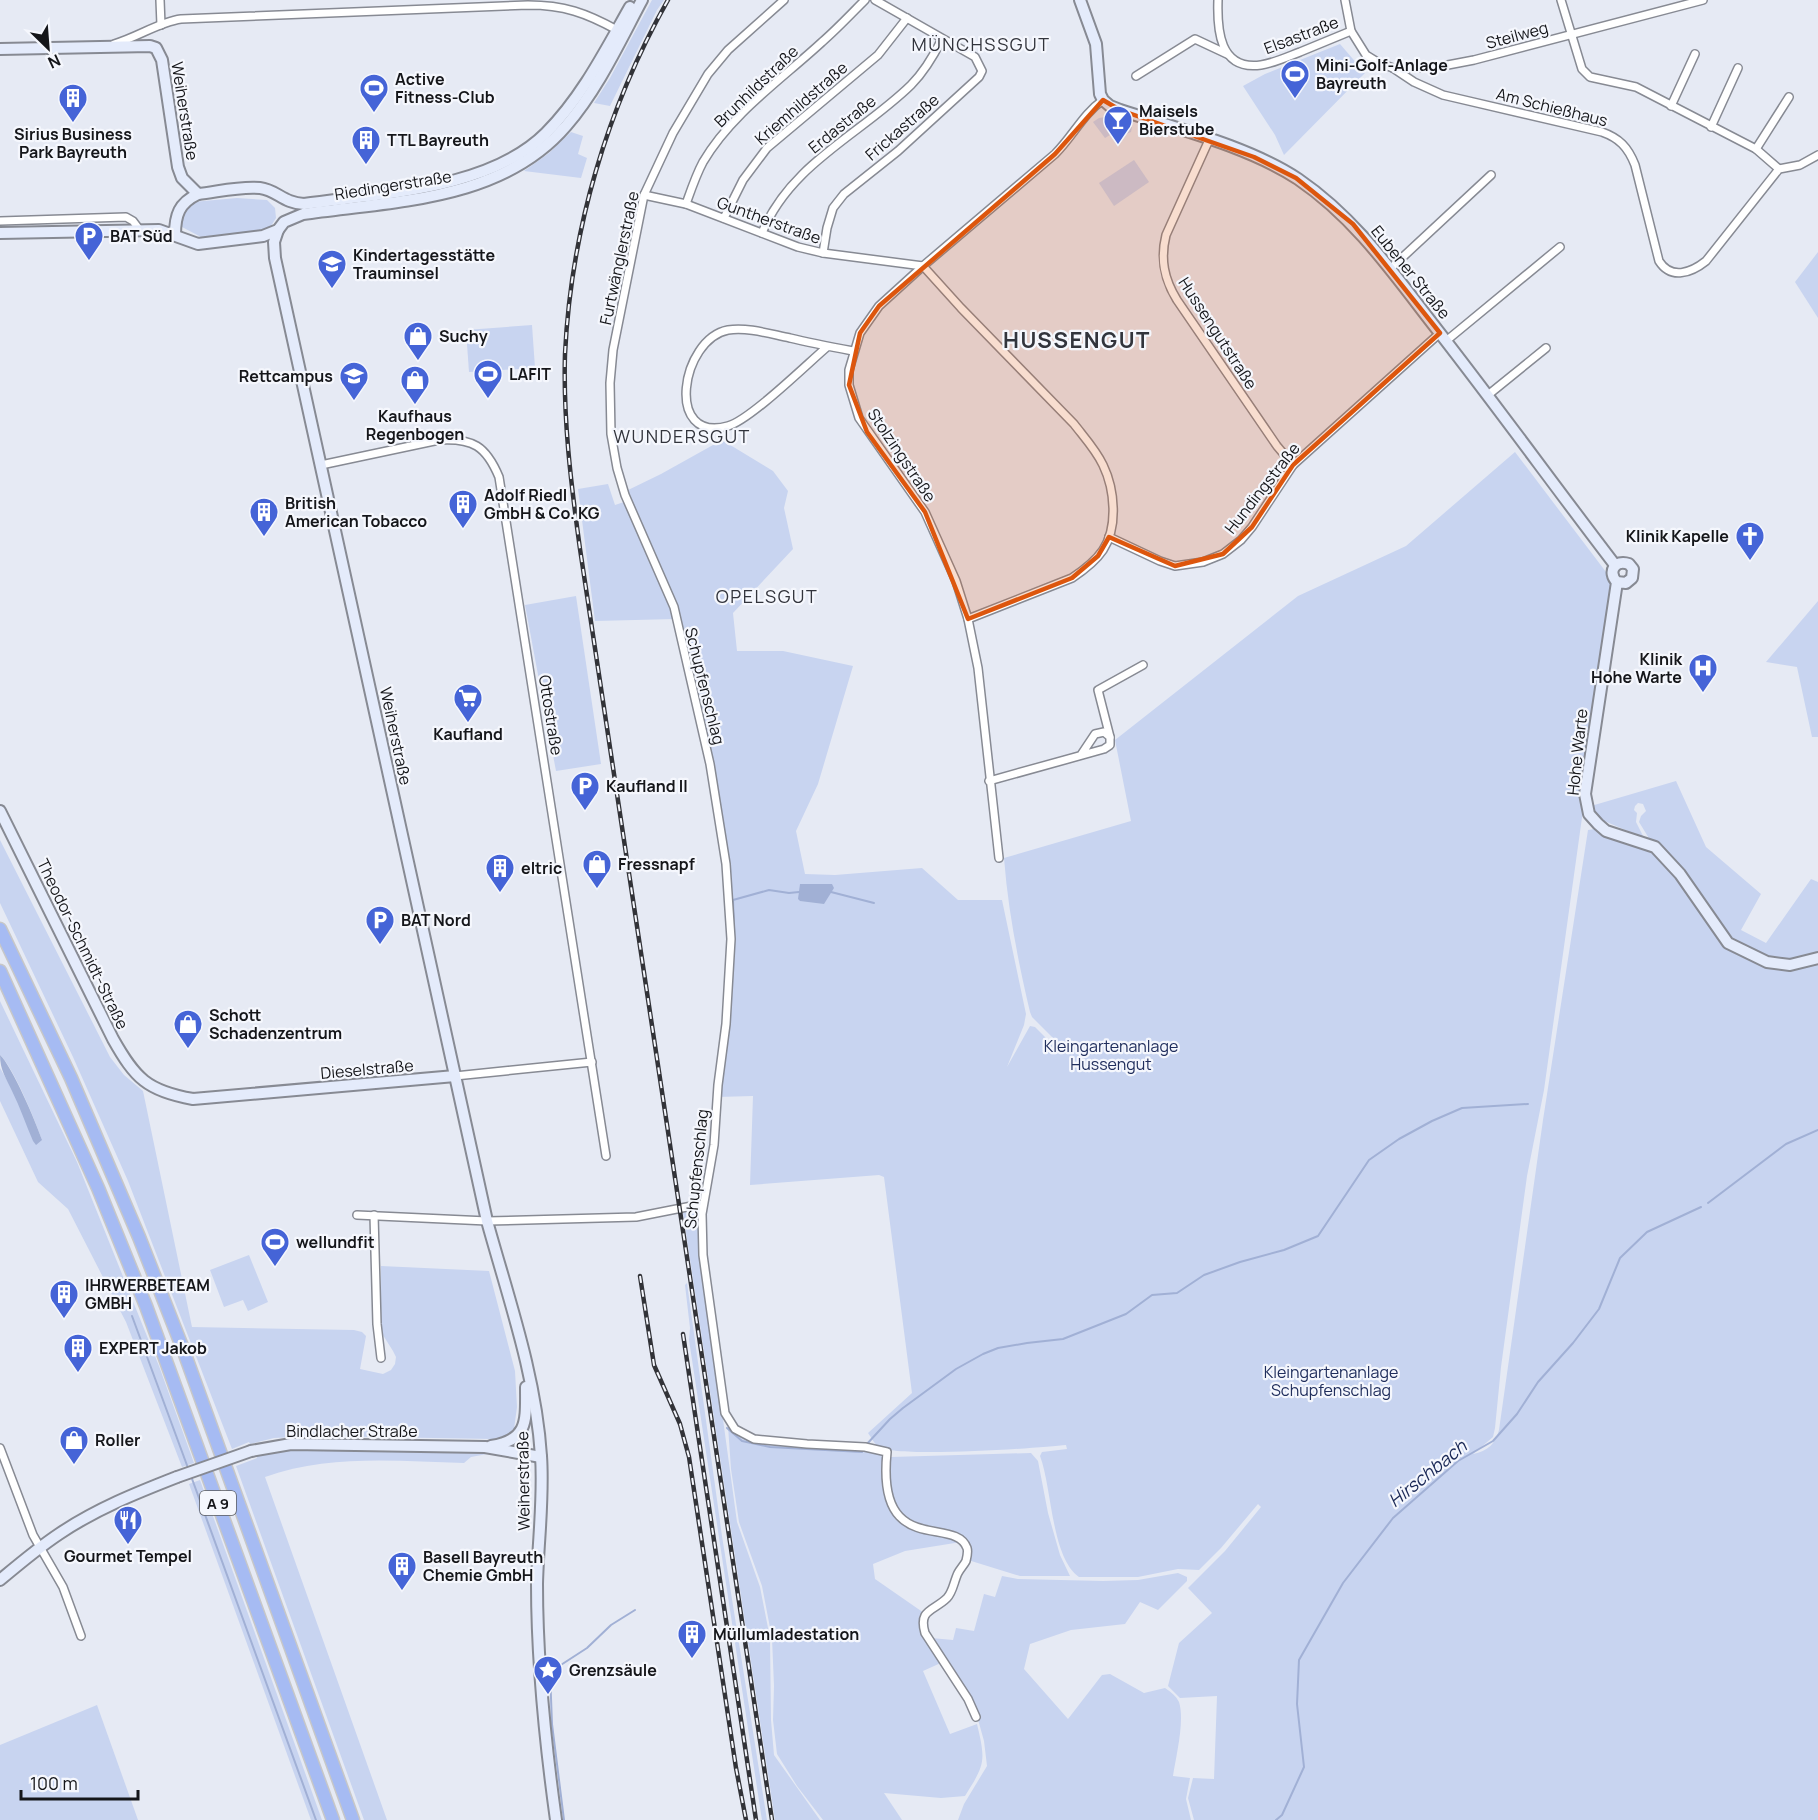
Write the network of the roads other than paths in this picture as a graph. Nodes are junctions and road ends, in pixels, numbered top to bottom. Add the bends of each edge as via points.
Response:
1 (160, 0) edge
2 (634, 0) edge
3 (642, 0) edge
4 (784, 0) edge
5 (864, 0) edge
6 (875, 0) edge
7 (1080, 0) edge
8 (1218, 0) edge
9 (1345, 0) edge
10 (1561, 0) edge
11 (1703, 0) edge
12 (1681, 3) edge
13 (907, 18) junction
14 (161, 24) junction
15 (617, 30) junction
16 (1351, 31) junction
17 (1571, 35) junction
18 (942, 39) junction
19 (100, 47) junction
20 (0, 49) edge
21 (1227, 54) junction
22 (1695, 54) dead end
23 (1394, 68) junction
24 (1738, 68) dead end
25 (1136, 76) dead end
26 (1789, 97) dead end
27 (1103, 100) junction
28 (1671, 106) junction
29 (1711, 127) junction
30 (1209, 140) junction
31 (1756, 149) junction
32 (1818, 155) edge
33 (1779, 169) junction
34 (1491, 175) dead end
35 (392, 191) junction
36 (198, 194) junction
37 (644, 195) junction
38 (281, 198) junction
39 (373, 204) junction
40 (686, 204) junction
41 (303, 214) junction
42 (724, 218) junction
43 (0, 221) edge
44 (281, 226) junction
45 (139, 230) junction
46 (0, 233) edge
47 (762, 233) junction
48 (175, 235) junction
49 (249, 239) junction
50 (1560, 247) dead end
51 (823, 253) junction
52 (275, 258) junction
53 (923, 266) junction
54 (1391, 268) junction
55 (1443, 337) junction
56 (827, 347) junction
57 (1546, 348) dead end
58 (853, 351) junction
59 (1488, 395) junction
60 (321, 465) junction
61 (1293, 465) junction
62 (625, 495) joint
63 (1109, 537) junction
64 (1615, 565) junction
65 (1617, 582) junction
66 (968, 618) junction
67 (1143, 665) dead end
68 (1110, 737) junction
69 (1081, 755) junction
70 (989, 781) junction
71 (0, 811) edge
72 (999, 858) dead end
73 (0, 929) edge
74 (1818, 958) edge
75 (0, 971) edge
76 (592, 1062) junction
77 (455, 1076) junction
78 (147, 1084) joint
79 (606, 1156) dead end
80 (702, 1204) junction
81 (357, 1215) dead end
82 (374, 1215) junction
83 (487, 1221) junction
84 (381, 1358) dead end
85 (526, 1364) junction
86 (484, 1447) junction
87 (0, 1448) edge
88 (541, 1457) junction
89 (40, 1547) junction
90 (0, 1580) edge
91 (81, 1636) dead end
92 (976, 1717) dead end
93 (333, 1820) edge
94 (353, 1820) edge
95 (556, 1820) edge

1 - 14 street
2 - 15 street, Riedingerstraße
3 - 39 street, Riedingerstraße via 584,102 559,133 531,158 463,189
4 - 37 street, Furtwänglerstraße via 728,50 708,74 673,133
5 - 40 street, Brunhildstraße via 733,124 704,160
6 - 13 street
7 - 27 street via 1096,44
8 - 21 street via 1219,34
9 - 16 street
10 - 17 street
11 - 12 street, Steilweg
12 - 17 street, Steilweg
13 - 18 street
13 - 42 street, Kriemhildstraße via 878,55 767,148 743,180
14 - 15 street via 189,18 528,5 585,13
14 - 19 street via 128,40
15 - 35 street, Riedingerstraße via 577,96 560,119 532,145 462,178
16 - 21 street, Elsastraße via 1259,66 1235,61
16 - 23 street, Steilweg via 1366,55
17 - 23 street, Steilweg via 1432,68
17 - 28 street via 1581,69 1587,75 1636,87
18 - 47 street, Erdastraße via 912,84 824,154 789,188
18 - 51 street, Frickastraße via 975,57 982,71 979,77 844,194 833,208
19 - 20 street
19 - 36 street, Weiherstraße via 156,48 162,60 178,167 182,178
21 - 25 street, Elsastraße via 1195,39
22 - 28 street
23 - 33 street, Am Schießhaus via 1443,95 1602,132 1621,142 1635,165 1659,261 1675,273 1691,271 1706,261
24 - 29 street
26 - 31 street
27 - 30 street, Eubener Straße via 1120,110
27 - 53 street, Stolzingstraße via 1087,113 1055,154
28 - 29 street
29 - 31 street
30 - 54 street, Eubener Straße via 1296,178 1353,224
30 - 61 street, Hussengutstraße via 1166,235 1162,249 1166,276 1177,300
31 - 33 street
32 - 33 street via 1800,165
34 - 54 street
35 - 38 street, Riedingerstraße via 304,204
35 - 39 street
36 - 38 street, Riedingerstraße via 259,188
36 - 48 street via 179,209
37 - 40 street, Guntherstraße
37 - 62 street, Furtwänglerstraße via 610,383 611,434
38 - 44 street via 285,208
39 - 41 street, Riedingerstraße
40 - 42 street, Guntherstraße
41 - 44 street, Riedingerstraße
41 - 52 street via 284,232
42 - 47 street, Guntherstraße
43 - 45 street, Riedingerstraße via 126,217
44 - 49 street, Riedingerstraße via 263,237
44 - 52 street via 274,242
45 - 46 street, Riedingerstraße
45 - 48 street, Riedingerstraße
47 - 51 street, Guntherstraße
48 - 49 street, Riedingerstraße via 198,244
49 - 52 street via 264,244
50 - 55 street, Hundingstraße
51 - 53 street, Guntherstraße
52 - 60 street, Weiherstraße
53 - 58 street, Stolzingstraße via 869,318
53 - 63 street via 1090,443 1110,487
54 - 55 street, Eubener Straße
55 - 59 street, Eubener Straße
55 - 61 street, Hundingstraße
56 - 56 street via 754,410 729,426 703,425 686,406 686,385 700,351 717,334 741,329
56 - 58 street
57 - 59 street
58 - 66 street, Stolzingstraße via 849,385 859,418 925,512
59 - 64 street, Eubener Straße
60 - 76 street, Ottostraße via 454,438 485,451 500,477
60 - 77 street, Weiherstraße
61 - 63 street, Hundingstraße via 1252,527 1233,547 1214,558 1175,566
62 - 80 street, Schupfenschlag via 674,607 710,764 726,864 731,939 726,1024 714,1145
63 - 66 street via 1098,556 1072,578
64 - 65 street, Hohe Warte via 1612,573
64 - 65 street via 1625,562 1634,572 1629,582
65 - 74 street, Hohe Warte via 1585,794 1589,814 1606,831 1655,847 1680,874 1728,943 1767,962 1790,965
66 - 70 street, Stolzingstraße via 978,668
67 - 68 street via 1098,690
68 - 69 street via 1107,748
68 - 69 street via 1104,732 1095,734
69 - 70 street
70 - 72 street, Stolzingstraße
71 - 78 street, Theodor-Schmidt-Straße via 113,1039 131,1069
73 - 94 highway, A 9 via 71,1078 139,1237
75 - 93 highway, A 9 via 98,1188 146,1306
76 - 77 street, Dieselstraße
76 - 79 street, Ottostraße
77 - 78 street, Dieselstraße via 193,1099 170,1095
77 - 83 street, Weiherstraße
80 - 83 street via 636,1217
80 - 92 street, Schupfenschlag via 703,1255 726,1417 735,1429 754,1439 888,1452 889,1494 896,1512 914,1527 956,1536 967,1551 949,1596 928,1610 923,1623 925,1633
81 - 82 street
82 - 83 street
82 - 84 street
83 - 85 street, Weiherstraße
85 - 86 street via 525,1425 511,1442
85 - 88 street, Weiherstraße
86 - 88 street, Bindlacher Straße
86 - 89 street, Bindlacher Straße, bridge via 312,1444 251,1451 109,1505
87 - 89 street
88 - 95 street, Weiherstraße via 538,1648
89 - 90 street, Bindlacher Straße
89 - 91 street via 63,1587

